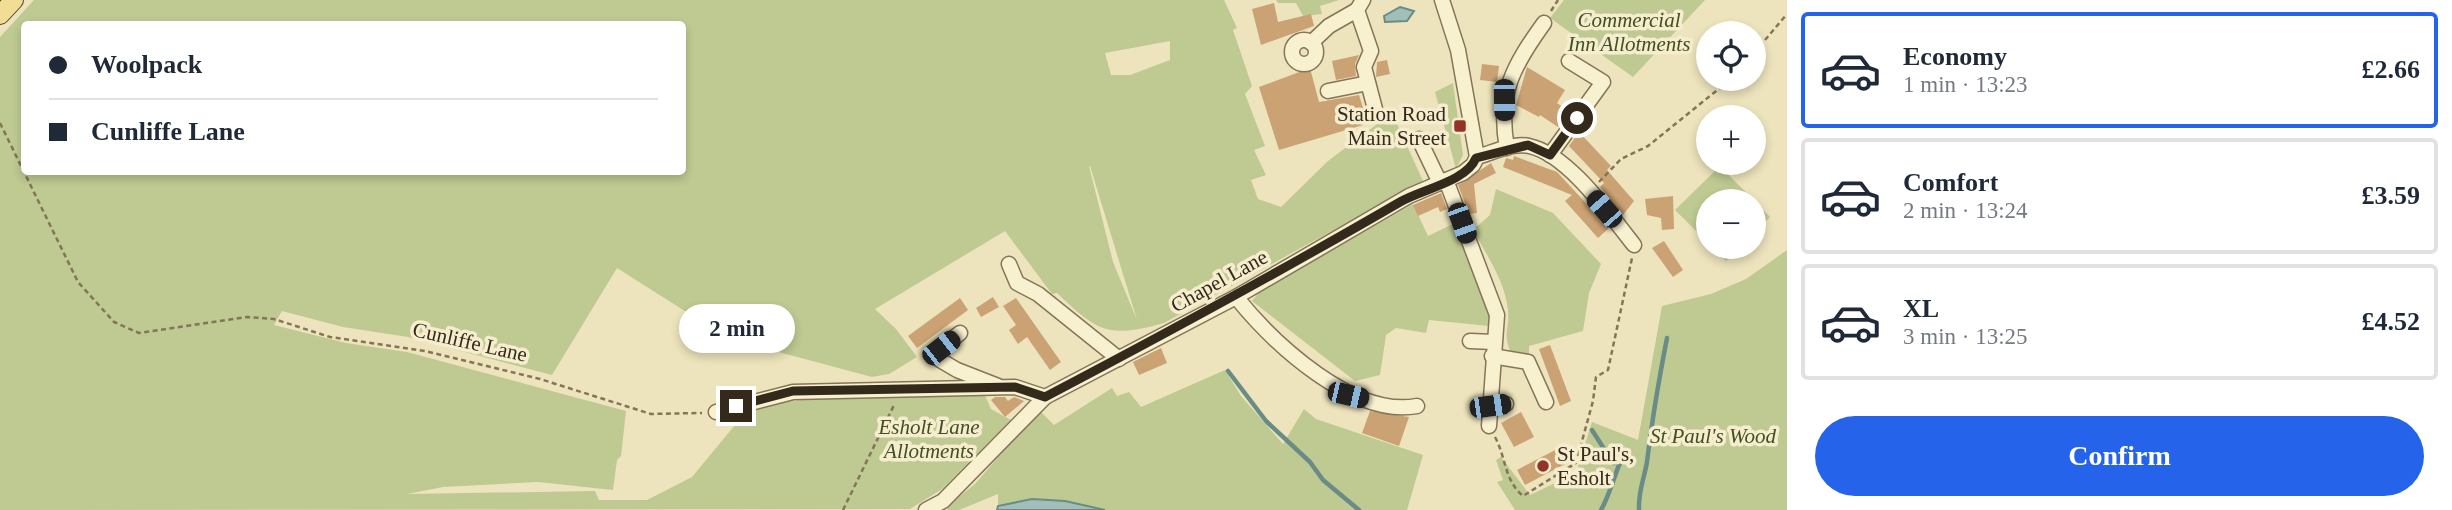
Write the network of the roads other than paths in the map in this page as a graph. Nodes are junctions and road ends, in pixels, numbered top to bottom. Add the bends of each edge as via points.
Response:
1 (13, 0) edge
2 (1442, 0) edge
3 (1360, 5) edge
4 (0, 15) edge
5 (1544, 23) dead end
6 (1311, 43) dead end
7 (1569, 61) dead end
8 (1368, 83) junction
9 (1328, 91) dead end
10 (1375, 109) dead end
11 (1419, 139) dead end
12 (1507, 148) junction
13 (1550, 155) junction
14 (1476, 158) junction
15 (1443, 182) junction
16 (1634, 245) road end
17 (1009, 264) dead end
18 (1236, 297) junction
19 (960, 333) dead end
20 (1470, 341) dead end
21 (1493, 349) junction
22 (1119, 359) junction
23 (1003, 388) junction
24 (1045, 397) junction
25 (1546, 402) dead end
26 (1506, 404) dead end
27 (1417, 406) dead end
28 (1490, 406) junction
29 (716, 412) road end
30 (1489, 426) road end
31 (926, 510) edge

1 - 4 main road
2 - 14 street via 1458,50
3 - 6 street
3 - 8 street via 1371,51 1364,67
5 - 12 street via 1510,75 1504,100
7 - 13 street via 1603,82
8 - 9 street
8 - 10 street
11 - 15 street
12 - 13 street via 1528,145
12 - 14 street, Chapel Lane
13 - 16 street
14 - 15 street, Chapel Lane via 1473,165
15 - 18 street, Chapel Lane
15 - 21 street via 1493,301 1497,315
17 - 22 street via 1017,282
18 - 22 street, Chapel Lane
18 - 27 street via 1260,327 1348,395 1401,409
19 - 23 street via 941,348 940,360
20 - 21 street
21 - 25 street via 1528,362
21 - 28 street
22 - 24 street, Chapel Lane
23 - 24 street via 1026,388
23 - 29 street via 793,391
24 - 31 street, Chapel Lane via 943,501
26 - 28 street
28 - 30 street

